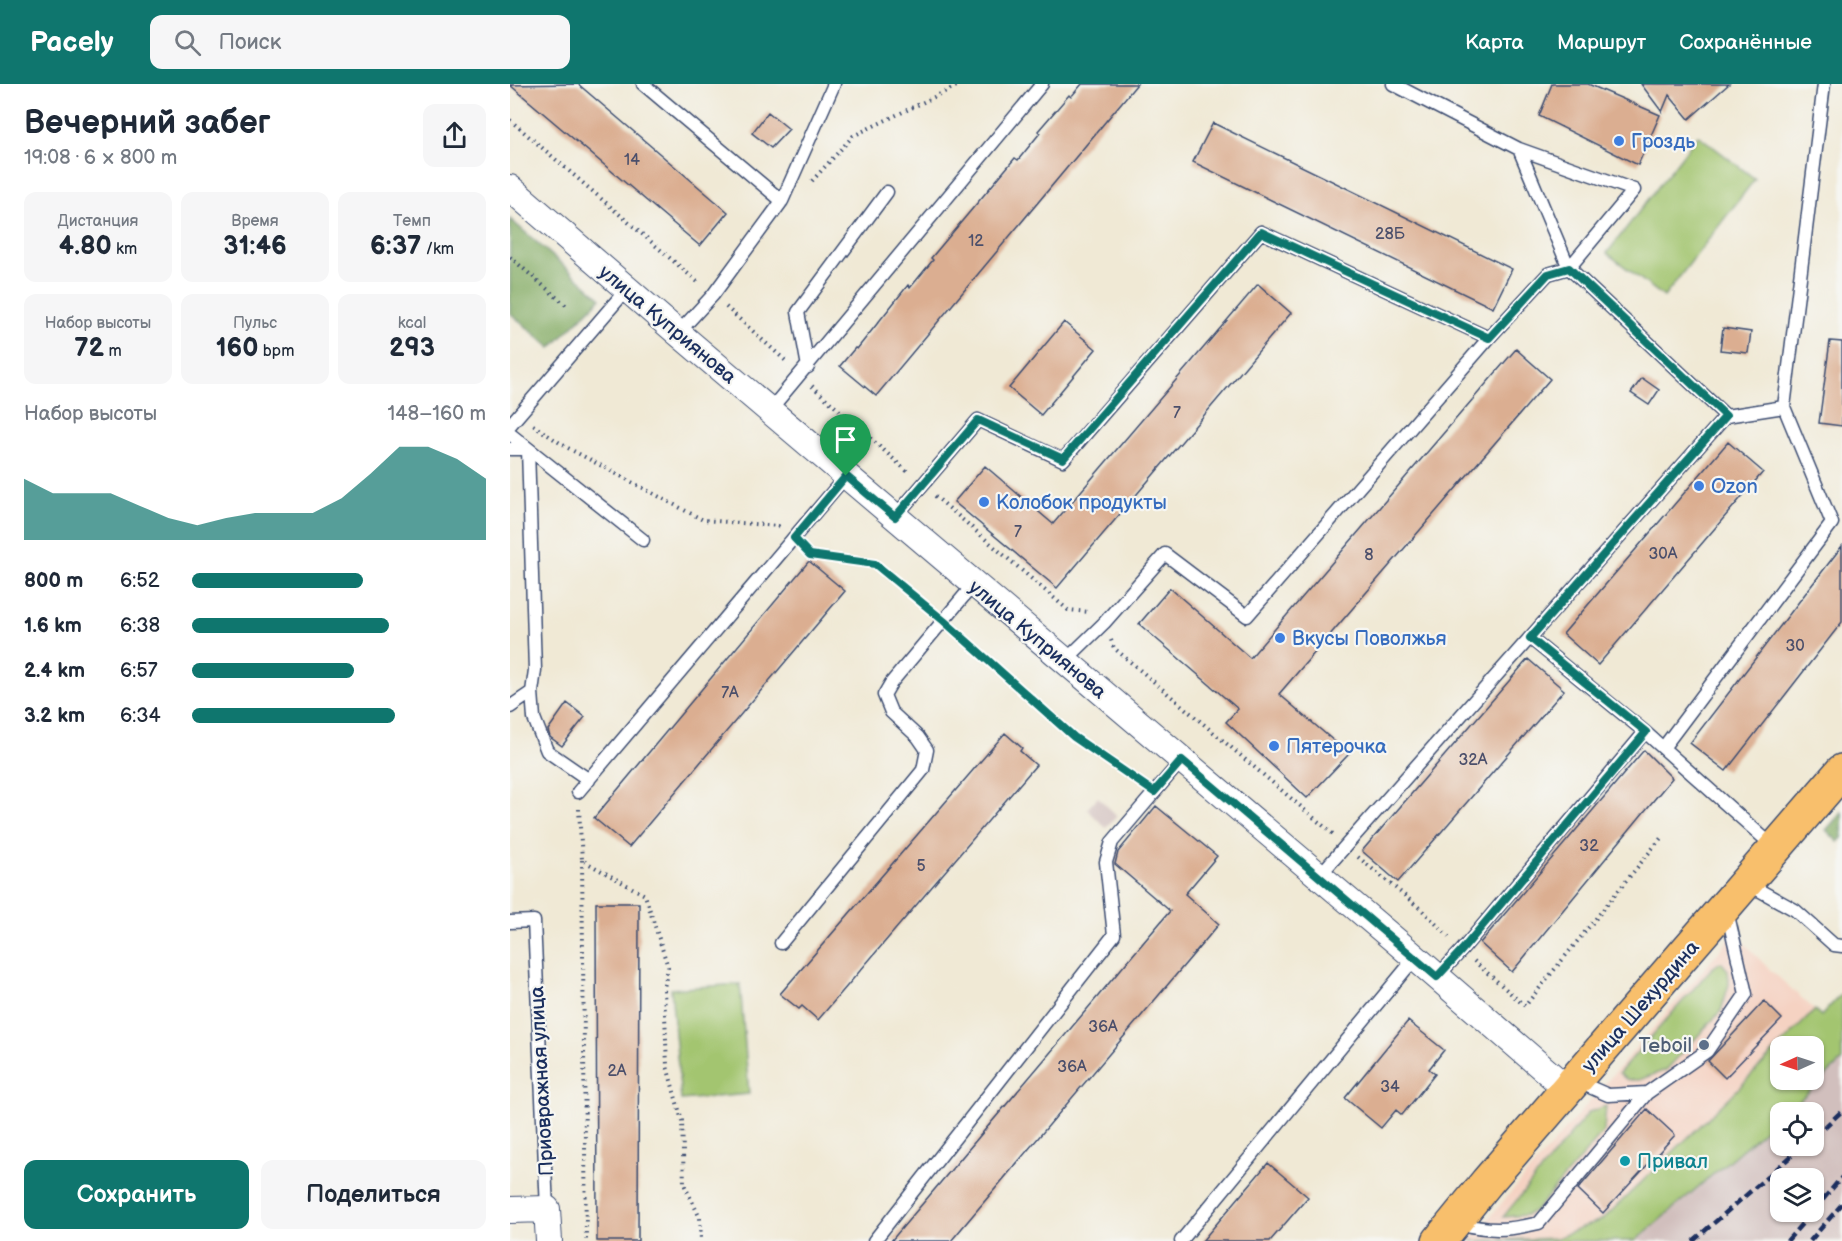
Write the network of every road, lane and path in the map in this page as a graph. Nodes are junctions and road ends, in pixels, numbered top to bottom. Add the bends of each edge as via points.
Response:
1 (643, 84) edge
2 (834, 84) edge
3 (961, 84) edge
4 (1042, 84) edge
5 (1393, 84) edge
6 (1824, 84) edge
7 (1519, 149) junction
8 (510, 188) edge
9 (887, 192) dead end
10 (782, 201) junction
11 (510, 257) edge
12 (1569, 268) junction
13 (704, 274) dead end
14 (697, 282) dead end
15 (627, 289) junction
16 (568, 307) dead end
17 (678, 333) junction
18 (1489, 338) junction
19 (808, 367) junction
20 (1784, 407) junction
21 (771, 410) junction
22 (520, 416) junction
23 (1726, 416) junction
24 (510, 425) edge
25 (510, 434) edge
26 (528, 448) junction
27 (510, 449) edge
28 (846, 476) junction
29 (895, 517) junction
30 (794, 538) junction
31 (643, 540) dead end
32 (974, 584) junction
33 (944, 621) junction
34 (1530, 638) junction
35 (1065, 661) junction
36 (532, 692) junction
37 (510, 707) edge
38 (1646, 732) junction
39 (1663, 748) junction
40 (1182, 760) junction
41 (1842, 771) edge
42 (589, 780) junction
43 (578, 792) joint
44 (1154, 792) junction
45 (1661, 838) dead end
46 (1346, 845) junction
47 (1776, 849) junction
48 (582, 860) junction
49 (1382, 868) dead end
50 (1378, 873) junction
51 (1319, 876) junction
52 (1746, 883) junction
53 (1726, 907) junction
54 (510, 922) edge
55 (781, 943) dead end
56 (1842, 946) edge
57 (1462, 950) junction
58 (1415, 958) junction
59 (1437, 977) junction
60 (1571, 1085) junction
61 (1647, 1093) junction
62 (547, 1209) junction
63 (510, 1210) edge
64 (1447, 1232) edge
65 (549, 1241) edge
66 (586, 1241) edge
67 (702, 1241) edge
68 (874, 1241) edge
69 (1181, 1241) edge

1 - 10 lane
2 - 10 lane
3 - 10 path via 853,136 812,181
4 - 19 lane
5 - 7 lane
6 - 20 lane
7 - 12 lane
7 - 12 lane via 1634,190
8 - 15 street, улица Куприянова
9 - 19 lane via 798,312
10 - 17 lane via 712,295
11 - 16 path
12 - 18 lane via 1548,274
12 - 23 lane
13 - 14 path
15 - 17 street, улица Куприянова
15 - 22 lane
17 - 21 street, улица Куприянова
18 - 29 lane via 1261,232 1063,459 978,420
18 - 35 lane via 1247,616 1165,554
19 - 21 lane
20 - 23 lane
20 - 39 lane via 1832,523
21 - 28 street, улица Куприянова
22 - 24 lane
22 - 30 path via 566,447 703,520 778,526
23 - 34 lane
25 - 26 lane
26 - 27 lane
26 - 31 lane
26 - 36 lane via 535,670
28 - 29 street, улица Куприянова
28 - 30 lane
29 - 32 street, улица Куприянова
30 - 33 path via 810,555 875,564
30 - 42 lane
32 - 33 lane
32 - 35 street, улица Куприянова
33 - 44 path via 1074,737
33 - 55 lane via 884,695 891,712 927,750 923,770
34 - 38 lane
34 - 46 lane
35 - 40 street, улица Куприянова
36 - 37 lane
36 - 42 lane via 534,718 548,751
38 - 39 lane
38 - 57 lane
39 - 47 lane
40 - 44 lane
40 - 51 street, улица Куприянова
41 - 47 main road, улица Шехурдина
42 - 43 lane
43 - 48 path
44 - 68 lane via 1112,842 1106,862 1114,935
45 - 57 path via 1525,1006
46 - 50 path
46 - 51 lane
47 - 52 main road, улица Шехурдина
48 - 66 path
48 - 67 path via 645,895 668,967 664,988 667,1066 682,1121 684,1185 699,1218
49 - 50 path
50 - 57 path
51 - 58 street, улица Куприянова
52 - 53 main road, улица Шехурдина
52 - 56 lane via 1795,910 1834,945
53 - 60 main road, улица Шехурдина
53 - 61 lane via 1746,994 1707,1051
54 - 62 lane, Приовражная улица via 534,921
57 - 59 lane
58 - 59 street, улица Куприянова
58 - 69 lane
59 - 60 street, улица Куприянова
60 - 61 lane via 1608,1095
60 - 64 main road, улица Шехурдина
61 - 64 lane via 1539,1223 1513,1229
62 - 63 street
62 - 65 street, Приовражная улица

